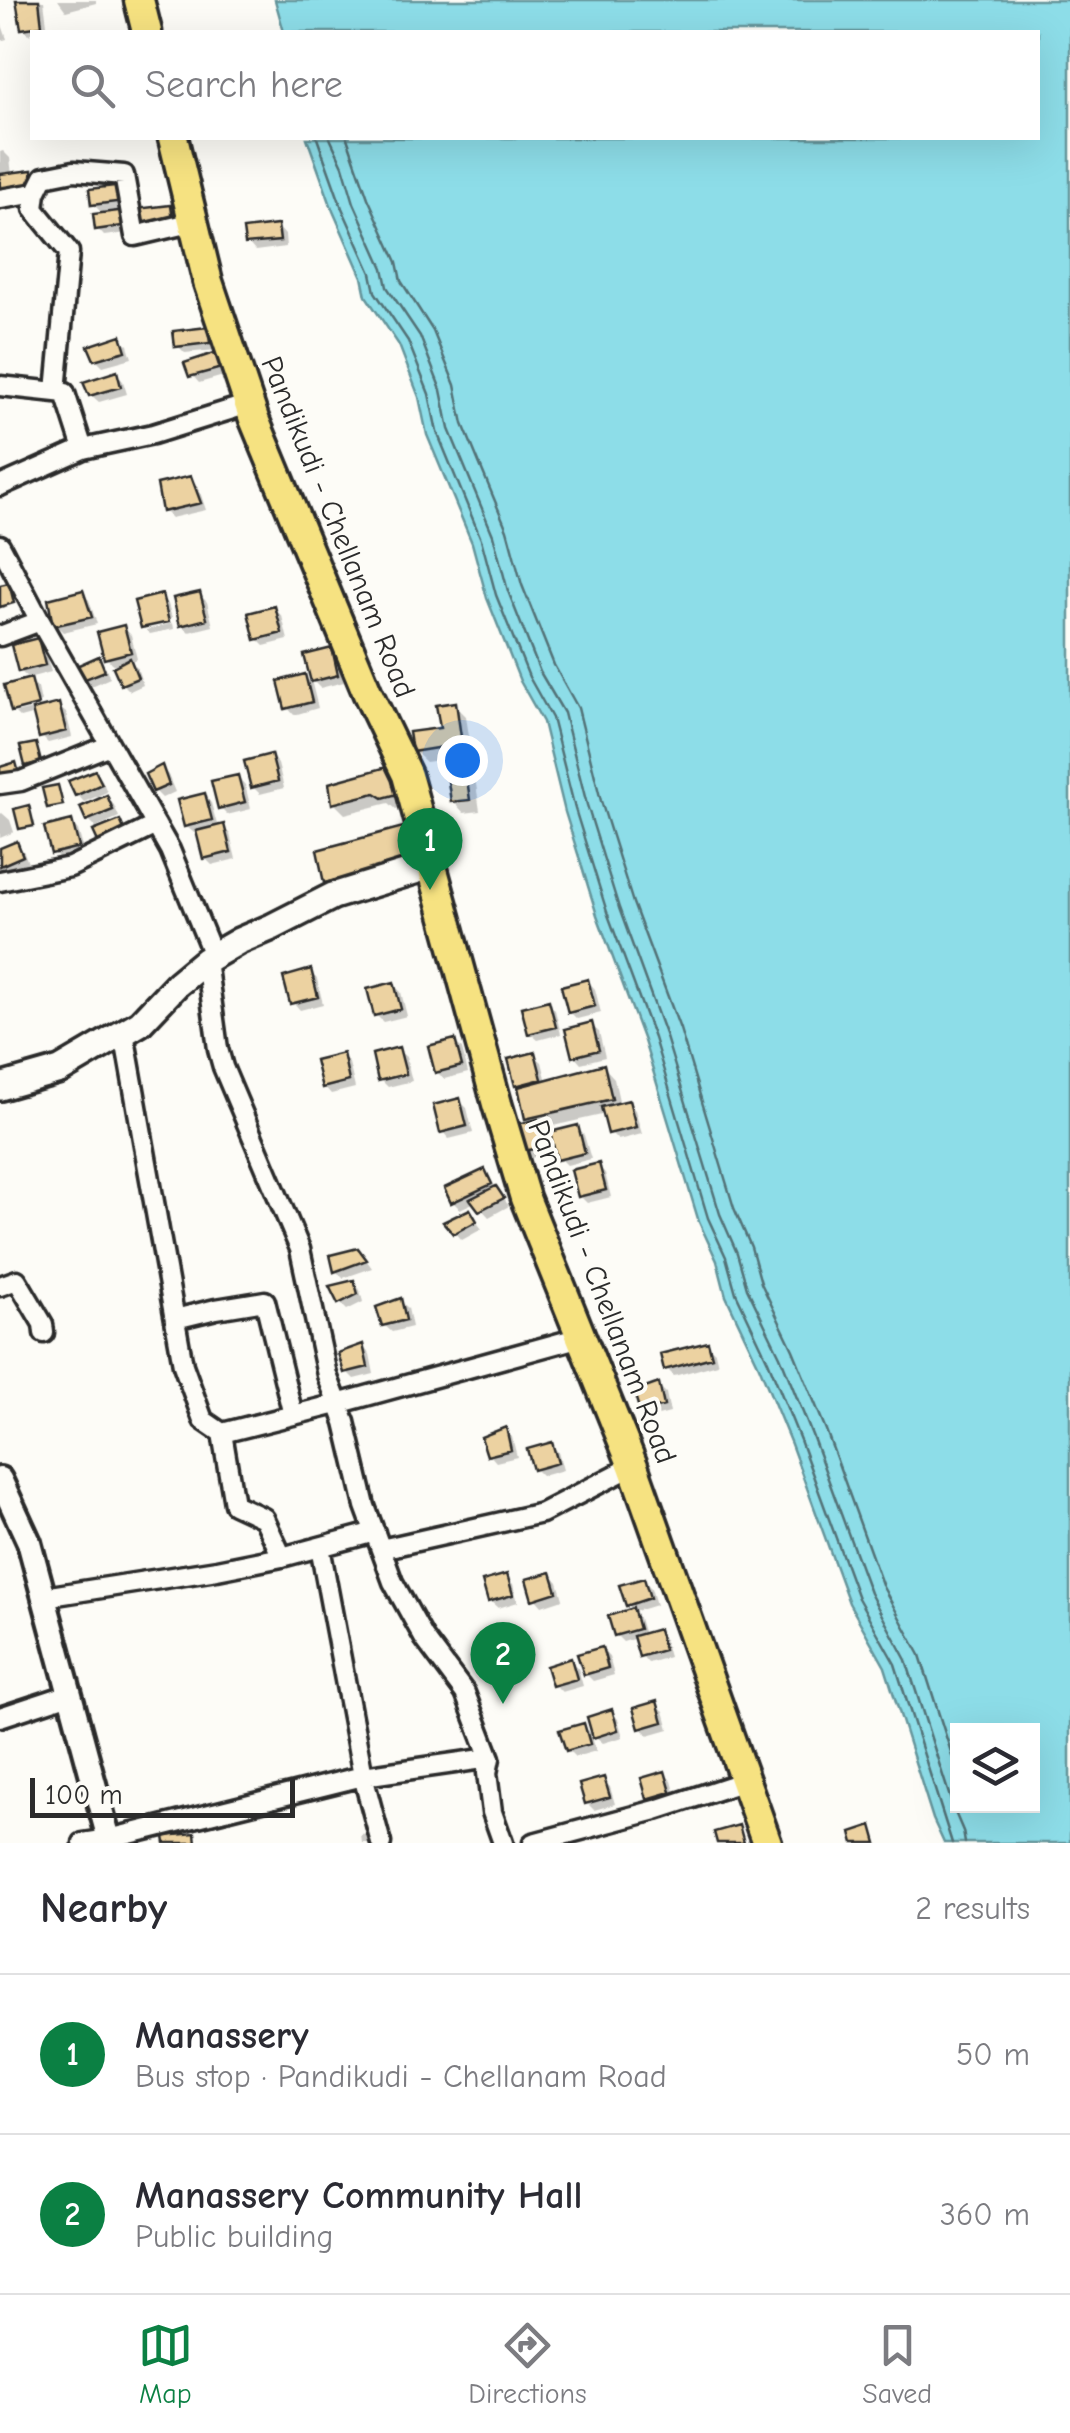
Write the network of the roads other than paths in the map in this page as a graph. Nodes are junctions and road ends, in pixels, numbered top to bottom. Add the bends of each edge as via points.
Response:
1 (139, 0) edge
2 (146, 30) edge
3 (174, 140) edge
4 (36, 193) junction
5 (0, 199) edge
6 (194, 222) junction
7 (0, 386) edge
8 (56, 391) junction
9 (249, 404) junction
10 (83, 450) junction
11 (0, 486) edge
12 (0, 545) edge
13 (40, 622) junction
14 (0, 636) edge
15 (110, 745) junction
16 (0, 784) edge
17 (156, 825) junction
18 (434, 865) junction
19 (0, 881) edge
20 (209, 957) junction
21 (124, 1033) junction
22 (0, 1087) edge
23 (0, 1286) edge
24 (175, 1319) junction
25 (44, 1333) dead end
26 (581, 1337) junction
27 (337, 1404) junction
28 (293, 1415) junction
29 (222, 1433) junction
30 (634, 1466) junction
31 (1, 1484) edge
32 (378, 1540) junction
33 (320, 1547) junction
34 (282, 1557) junction
35 (44, 1596) junction
36 (70, 1694) junction
37 (0, 1717) edge
38 (490, 1758) junction
39 (363, 1776) junction
40 (745, 1780) junction
41 (109, 1841) edge
42 (83, 1843) edge
43 (381, 1843) edge
44 (504, 1843) edge
45 (533, 1843) edge
46 (767, 1843) edge

1 - 2 main road
3 - 6 main road, Pandikudi - Chellanam Road
4 - 5 street
4 - 6 street via 44,177 74,171 124,175 136,236
4 - 8 street via 34,209 69,252
6 - 9 main road, Pandikudi - Chellanam Road
7 - 8 street
8 - 10 street via 65,393
9 - 10 street
9 - 18 main road, Pandikudi - Chellanam Road via 408,775
10 - 11 street
12 - 13 street
13 - 14 street
13 - 15 street
15 - 16 street
15 - 17 street
17 - 19 street via 70,867
17 - 20 street
18 - 20 main road via 333,896
18 - 26 main road, Pandikudi - Chellanam Road via 525,1198
20 - 21 main road
20 - 27 street via 223,1068 300,1249
21 - 22 main road via 60,1070
21 - 24 street
23 - 25 street via 18,1280
24 - 28 street via 264,1302
24 - 29 street via 203,1420
26 - 27 street
26 - 30 main road, Pandikudi - Chellanam Road
27 - 28 street
27 - 32 street
28 - 29 street
29 - 34 street via 234,1504 264,1518
30 - 32 street via 542,1513
30 - 40 main road, Pandikudi - Chellanam Road
31 - 35 street via 29,1542
32 - 33 street
32 - 38 street via 424,1638 466,1693
33 - 34 street
33 - 39 street
34 - 35 street
35 - 36 street
36 - 37 street
36 - 41 street
38 - 39 street
38 - 44 street via 492,1812
39 - 41 street
39 - 43 street
40 - 45 street
40 - 46 main road, Pandikudi - Chellanam Road
41 - 42 street

